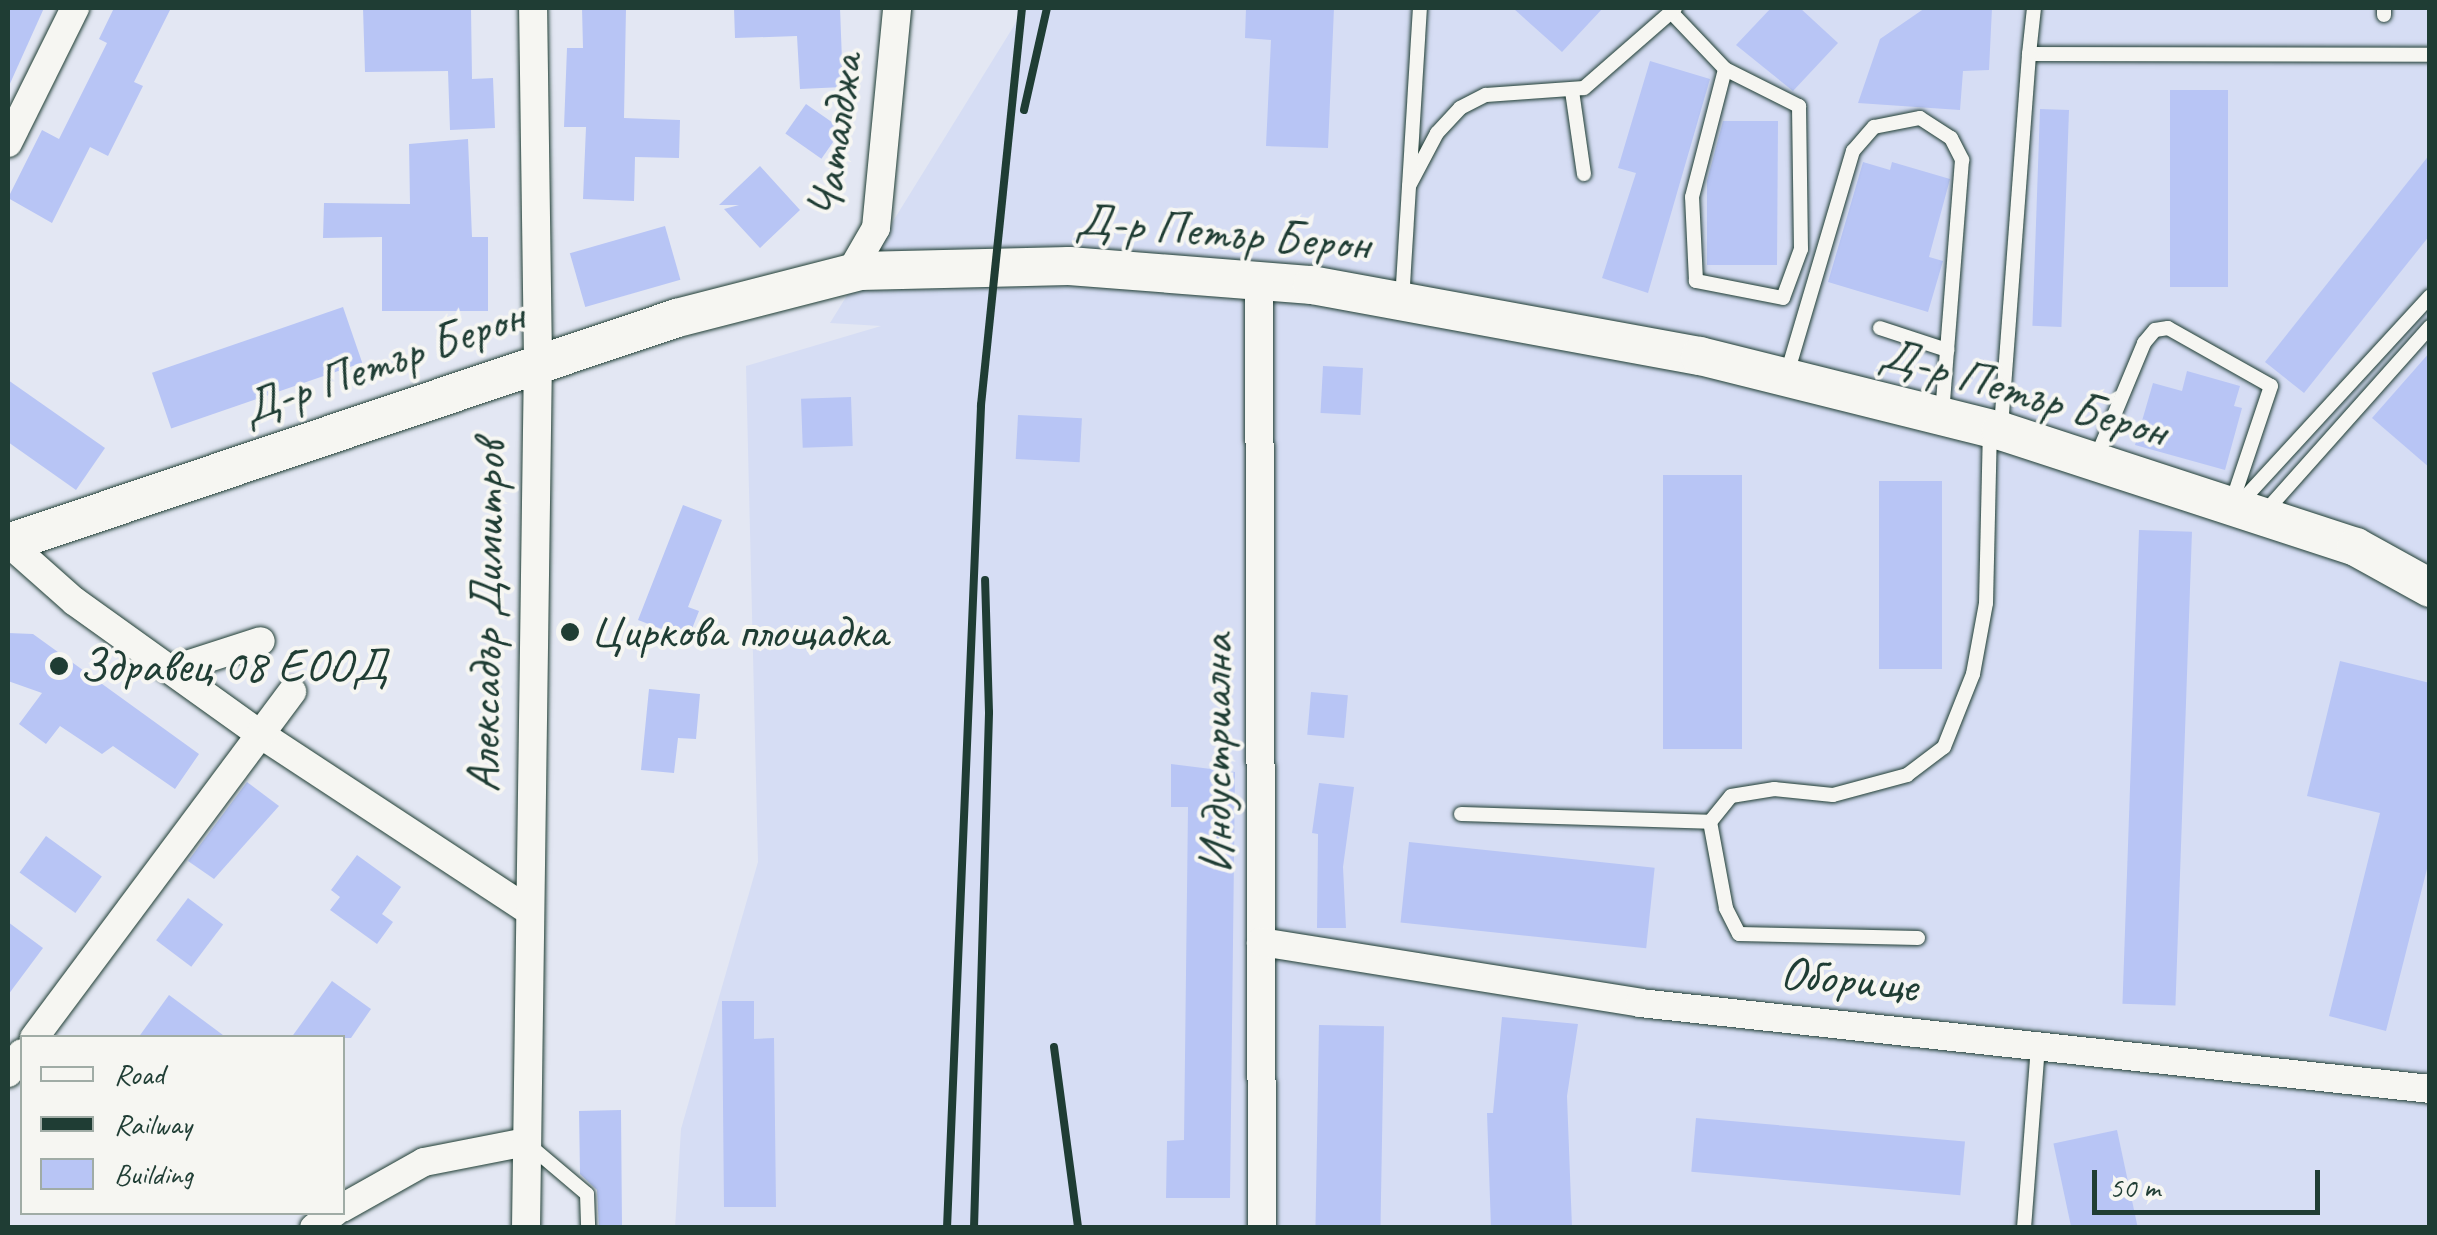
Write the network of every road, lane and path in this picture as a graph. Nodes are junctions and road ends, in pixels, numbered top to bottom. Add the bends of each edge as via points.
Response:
1 (75, 8) edge
2 (533, 8) edge
3 (897, 8) edge
4 (1420, 8) edge
5 (2034, 8) edge
6 (1673, 10) edge
7 (2029, 54) junction
8 (2430, 54) edge
9 (1725, 69) junction
10 (1572, 91) junction
11 (8, 143) edge
12 (1584, 174) dead end
13 (1409, 186) junction
14 (850, 273) junction
15 (1260, 281) junction
16 (2430, 296) edge
17 (1402, 301) junction
18 (1880, 328) dead end
19 (2430, 328) edge
20 (1948, 350) junction
21 (538, 360) junction
22 (1786, 378) junction
23 (1942, 416) junction
24 (1995, 430) junction
25 (2095, 462) junction
26 (2242, 510) junction
27 (8, 547) edge
28 (2430, 588) edge
29 (261, 641) dead end
30 (174, 669) junction
31 (292, 692) dead end
32 (260, 734) junction
33 (1461, 814) dead end
34 (1710, 822) junction
35 (526, 909) junction
36 (1918, 938) dead end
37 (1261, 942) junction
38 (36, 1035) edge
39 (2038, 1044) junction
40 (2430, 1089) edge
41 (526, 1142) junction
42 (345, 1206) edge
43 (526, 1228) edge
44 (588, 1228) edge
45 (1262, 1228) edge
46 (2024, 1228) edge

1 - 11 street
2 - 21 street, Алексадър Димитров
3 - 14 street, Чаталджа via 876,228
4 - 13 lane
5 - 7 lane
6 - 9 lane
6 - 10 lane via 1611,70
7 - 8 lane
7 - 24 lane
9 - 9 lane via 1692,198 1696,282 1783,298 1801,249 1799,106
10 - 12 lane
10 - 13 lane via 1473,100 1437,133
13 - 17 lane
14 - 15 street, Д-р Петър Берон via 1068,266
14 - 21 street, Д-р Петър Берон
15 - 17 street, Д-р Петър Берон
15 - 37 street, Индустриална
16 - 26 lane
17 - 22 street, Д-р Петър Берон
18 - 20 lane
19 - 26 lane
20 - 22 lane via 1962,160 1951,138 1930,122 1900,117 1874,127 1854,151
20 - 23 lane
21 - 27 street, Д-р Петър Берон
21 - 35 street, Алексадър Димитров
22 - 23 street, Д-р Петър Берон
23 - 24 street, Д-р Петър Берон
24 - 25 street, Д-р Петър Берон
24 - 34 lane via 1986,603 1973,674 1944,747 1906,775 1833,795 1774,789 1730,796
25 - 26 street, Д-р Петър Берон
25 - 26 lane via 2144,343 2154,330 2168,328 2271,386
26 - 28 street, Д-р Петър Берон via 2385,559
27 - 30 street
29 - 30 street
30 - 32 street
31 - 32 street
32 - 35 street
32 - 38 street
33 - 34 lane
34 - 36 lane via 1726,908 1739,934
35 - 41 street, Алексадър Димитров
37 - 39 street, Оборище via 1640,1003
37 - 45 street, Индустриална
39 - 40 street, Оборище
39 - 46 lane
41 - 42 street via 424,1162
41 - 43 street, Алексадър Димитров
41 - 44 lane via 586,1194

